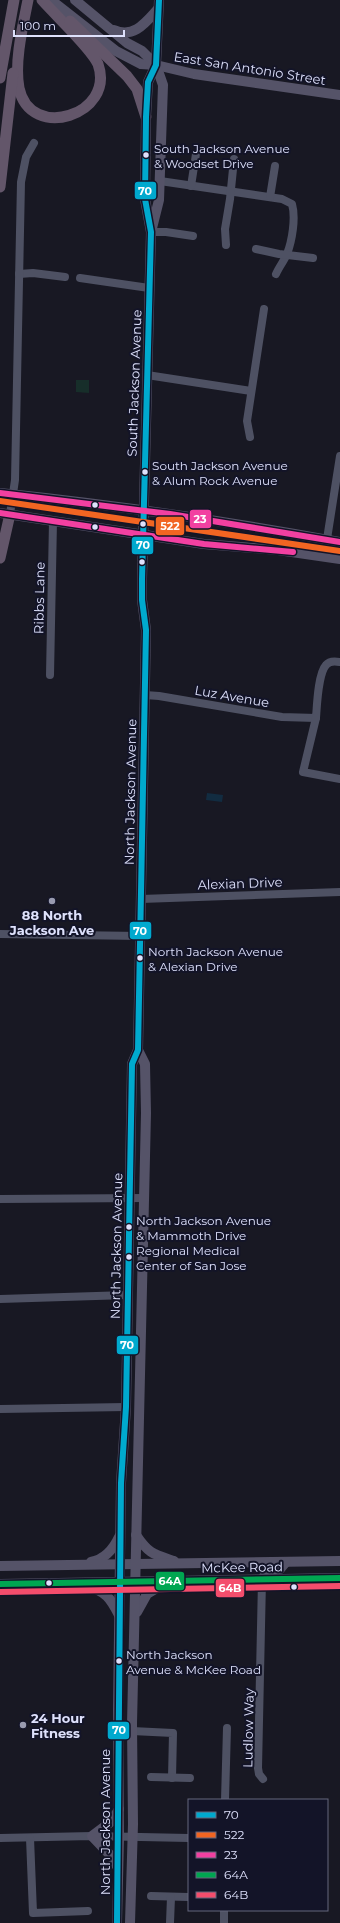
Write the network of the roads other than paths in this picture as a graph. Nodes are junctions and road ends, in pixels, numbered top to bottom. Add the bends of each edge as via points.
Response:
1 (14, 0) edge
2 (42, 0) edge
3 (47, 0) edge
4 (50, 0) edge
5 (75, 0) edge
6 (159, 4) edge
7 (27, 5) edge
8 (97, 19) junction
9 (156, 65) junction
10 (0, 78) edge
11 (340, 95) edge
12 (146, 118) junction
13 (34, 143) dead end
14 (196, 154) dead end
15 (234, 159) dead end
16 (275, 166) dead end
17 (160, 181) junction
18 (191, 186) junction
19 (0, 187) edge
20 (230, 191) junction
21 (270, 197) junction
22 (151, 232) junction
23 (192, 236) dead end
24 (226, 245) dead end
25 (256, 249) dead end
26 (287, 254) junction
27 (313, 258) dead end
28 (19, 274) junction
29 (276, 274) dead end
30 (65, 277) dead end
31 (80, 278) dead end
32 (149, 288) junction
33 (264, 308) dead end
34 (147, 375) junction
35 (251, 391) junction
36 (250, 437) dead end
37 (340, 456) edge
38 (0, 493) edge
39 (14, 494) junction
40 (144, 511) junction
41 (5, 514) edge
42 (53, 521) junction
43 (143, 534) junction
44 (327, 540) junction
45 (340, 542) edge
46 (0, 558) edge
47 (340, 559) edge
48 (340, 662) edge
49 (50, 675) dead end
50 (145, 695) junction
51 (316, 718) junction
52 (340, 779) edge
53 (340, 892) edge
54 (141, 899) junction
55 (0, 934) edge
56 (140, 936) junction
57 (138, 1050) junction
58 (130, 1198) junction
59 (145, 1198) junction
60 (0, 1200) edge
61 (128, 1295) junction
62 (0, 1299) edge
63 (126, 1386) junction
64 (126, 1407) junction
65 (0, 1409) edge
66 (140, 1413) junction
67 (121, 1534) junction
68 (136, 1534) junction
69 (340, 1561) edge
70 (286, 1562) junction
71 (180, 1563) junction
72 (79, 1564) junction
73 (120, 1564) junction
74 (136, 1564) junction
75 (0, 1566) edge
76 (340, 1578) edge
77 (262, 1580) junction
78 (168, 1581) junction
79 (120, 1582) junction
80 (136, 1582) junction
81 (75, 1583) junction
82 (0, 1584) edge
83 (120, 1616) junction
84 (135, 1616) junction
85 (227, 1728) dead end
86 (132, 1731) junction
87 (151, 1778) dead end
88 (172, 1778) junction
89 (190, 1778) dead end
90 (263, 1780) dead end
91 (225, 1799) edge
92 (119, 1809) junction
93 (92, 1836) junction
94 (119, 1837) junction
95 (132, 1837) junction
96 (0, 1838) edge
97 (30, 1838) junction
98 (188, 1838) edge
99 (118, 1870) junction
100 (151, 1896) dead end
101 (171, 1896) junction
102 (188, 1897) edge
103 (224, 1911) edge
104 (88, 1912) dead end
105 (117, 1923) edge
106 (130, 1923) edge
107 (170, 1923) edge
108 (224, 1923) edge

1 - 10 highway
2 - 7 highway via 93,55 98,65 100,74 96,95 87,106 74,115 60,118 44,116 30,106 21,94 17,68
3 - 12 highway via 127,76 137,89
4 - 9 main road, East San Antonio Street via 116,51 141,64
5 - 8 main road
6 - 8 main road via 140,28 132,33 115,31
6 - 9 main road, South Jackson Avenue
7 - 19 highway via 15,57
8 - 9 main road via 127,43 142,51
9 - 11 main road, East San Antonio Street via 194,74
9 - 12 main road, South Jackson Avenue via 148,82
9 - 17 main road, South Jackson Avenue via 163,86
12 - 22 main road, South Jackson Avenue via 145,198
13 - 28 street via 26,157 21,182
14 - 18 street
15 - 20 street
16 - 21 street
17 - 18 street
17 - 22 main road, South Jackson Avenue via 159,200
18 - 20 street
20 - 21 street
20 - 24 street via 225,229
21 - 26 street via 292,204 294,216
22 - 23 street
22 - 32 main road, South Jackson Avenue
25 - 26 street
26 - 27 street
26 - 29 street
28 - 30 street
28 - 39 street
31 - 32 street
32 - 34 main road, South Jackson Avenue
33 - 35 street
34 - 35 street
34 - 40 main road, South Jackson Avenue
35 - 36 street via 248,421
37 - 44 street
38 - 39 main road
39 - 40 main road
39 - 41 street
40 - 43 main road, South Jackson Avenue
40 - 44 main road
41 - 42 main road
41 - 46 highway
42 - 43 main road
42 - 49 street, Ribbs Lane
43 - 47 main road via 204,544 278,550
43 - 50 main road, North Jackson Avenue
44 - 45 main road
48 - 51 street via 326,664 322,672
50 - 51 street, Luz Avenue via 282,717
50 - 54 main road, North Jackson Avenue
51 - 52 street via 303,772
53 - 54 street, Alexian Drive
54 - 56 main road, North Jackson Avenue
55 - 56 street
56 - 57 main road, North Jackson Avenue
57 - 58 main road, North Jackson Avenue via 132,1064
57 - 59 main road, North Jackson Avenue via 145,1064
58 - 59 street
58 - 60 street
58 - 61 main road, North Jackson Avenue
59 - 66 main road, North Jackson Avenue
61 - 62 street
61 - 63 main road, North Jackson Avenue
63 - 64 main road, North Jackson Avenue
63 - 66 main road via 133,1407
64 - 65 street
64 - 67 main road, North Jackson Avenue via 121,1483
66 - 68 main road, North Jackson Avenue
67 - 72 main road via 115,1547 106,1556
67 - 73 main road, North Jackson Avenue
68 - 71 main road via 151,1553
68 - 74 main road, North Jackson Avenue
69 - 70 main road, McKee Road
70 - 71 main road, McKee Road
70 - 77 main road via 280,1569 266,1573
71 - 74 main road, McKee Road
72 - 73 main road, McKee Road
72 - 75 main road, McKee Road
73 - 74 main road, McKee Road
73 - 79 main road, North Jackson Avenue
74 - 80 main road, North Jackson Avenue
76 - 77 main road, McKee Road
77 - 78 main road, McKee Road
77 - 90 street, Ludlow Way via 258,1768
78 - 80 main road, McKee Road
78 - 84 main road via 146,1594
79 - 80 main road, McKee Road
79 - 81 main road, McKee Road
79 - 83 main road, North Jackson Avenue
80 - 84 main road, North Jackson Avenue
81 - 82 main road, McKee Road
81 - 83 main road via 103,1592 110,1598
83 - 92 main road, North Jackson Avenue
84 - 86 main road, North Jackson Avenue
85 - 91 street
86 - 88 street via 173,1733
86 - 95 main road, North Jackson Avenue
87 - 88 street
88 - 89 street
92 - 93 main road via 109,1823
92 - 94 main road, North Jackson Avenue
93 - 94 street
93 - 97 street
93 - 99 main road via 112,1857
94 - 95 street
94 - 99 main road, North Jackson Avenue
95 - 98 street
95 - 106 main road, North Jackson Avenue
96 - 97 street
97 - 104 street via 33,1913
99 - 105 main road, North Jackson Avenue
100 - 101 street
101 - 102 street
101 - 107 street
103 - 108 street

